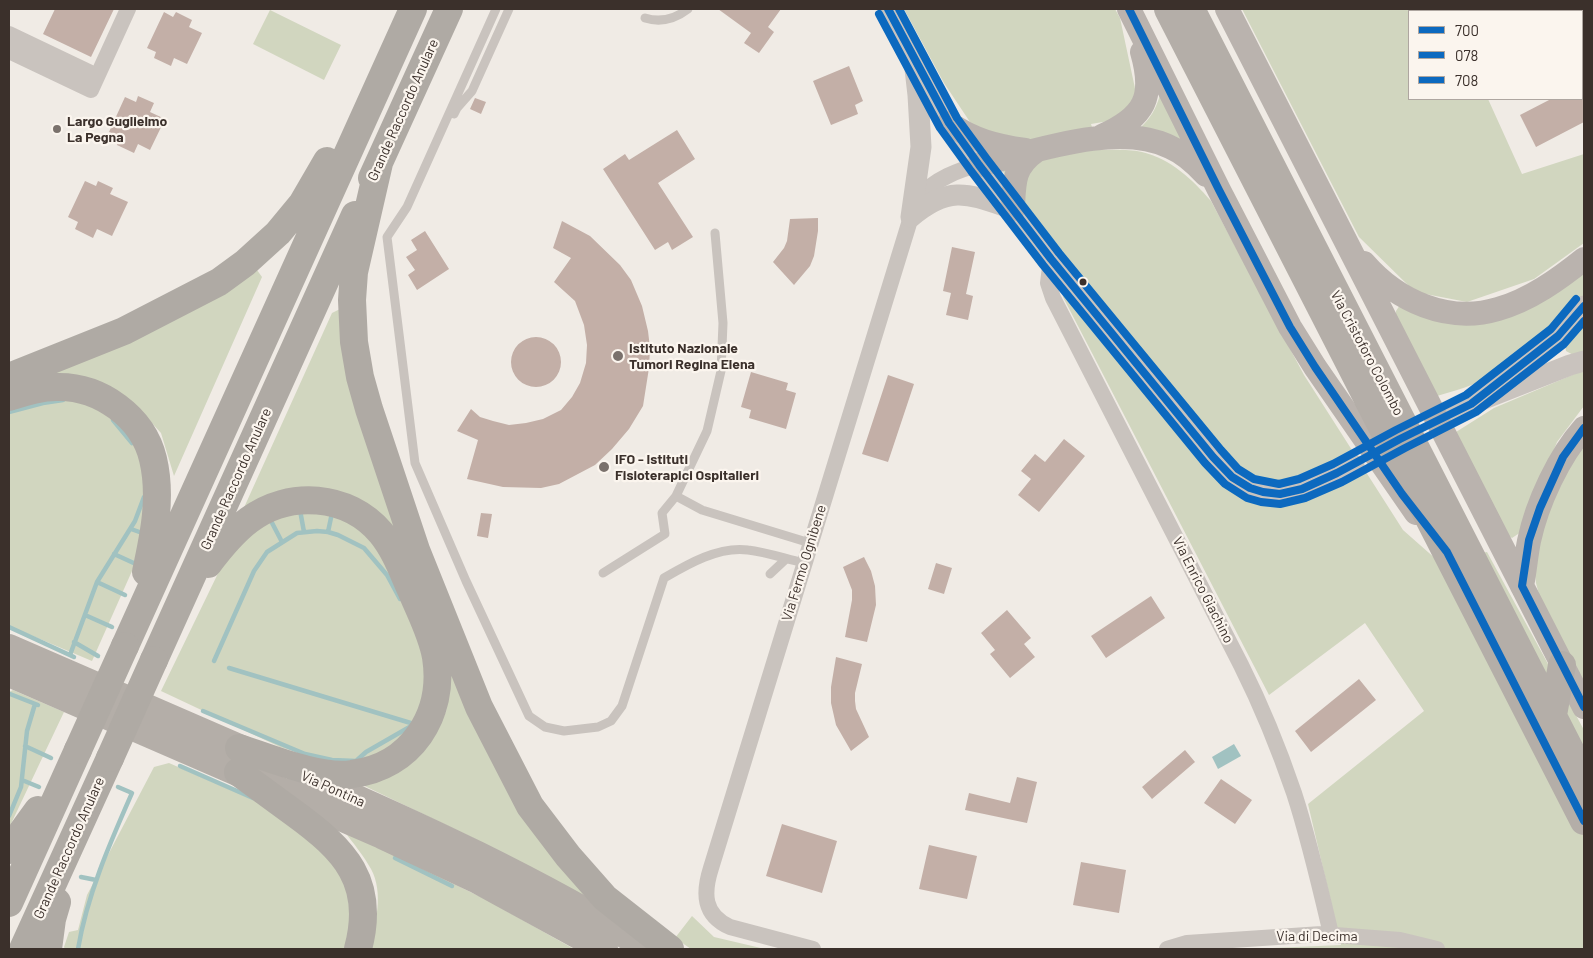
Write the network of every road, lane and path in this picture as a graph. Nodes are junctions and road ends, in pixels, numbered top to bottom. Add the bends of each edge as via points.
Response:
1 (128, 9) edge
2 (413, 9) edge
3 (449, 9) edge
4 (496, 9) edge
5 (510, 9) edge
6 (688, 9) edge
7 (888, 9) edge
8 (1129, 9) edge
9 (1168, 9) edge
10 (1191, 9) edge
11 (1227, 9) edge
12 (645, 18) dead end
13 (9, 34) edge
14 (396, 46) junction
15 (9, 51) edge
16 (914, 60) junction
17 (94, 83) junction
18 (950, 123) junction
19 (1098, 137) junction
20 (1036, 151) junction
21 (379, 163) junction
22 (979, 165) junction
23 (1219, 190) junction
24 (406, 207) junction
25 (1013, 209) junction
26 (911, 217) junction
27 (716, 233) dead end
28 (1348, 245) junction
29 (1051, 259) junction
30 (1584, 259) edge
31 (1584, 306) edge
32 (1558, 336) junction
33 (1577, 363) edge
34 (9, 377) edge
35 (9, 397) edge
36 (1584, 428) edge
37 (1354, 465) dead end
38 (676, 496) junction
39 (810, 543) junction
40 (1447, 552) junction
41 (786, 559) junction
42 (804, 564) junction
43 (604, 573) dead end
44 (770, 574) dead end
45 (1522, 586) junction
46 (170, 625) junction
47 (129, 638) junction
48 (9, 648) edge
49 (1562, 665) junction
50 (9, 673) edge
51 (1584, 707) edge
52 (1552, 715) junction
53 (75, 757) junction
54 (238, 760) junction
55 (1584, 777) edge
56 (1584, 821) edge
57 (74, 837) junction
58 (9, 850) edge
59 (9, 903) edge
60 (1331, 934) junction
61 (23, 949) edge
62 (48, 949) edge
63 (358, 949) edge
64 (604, 949) edge
65 (648, 949) edge
66 (670, 949) edge
67 (813, 949) edge
68 (1167, 949) edge
69 (1437, 949) edge

1 - 17 street
2 - 14 highway
3 - 21 highway, Grande Raccordo Anulare
4 - 24 lane
5 - 24 lane via 472,91 457,108 412,207
6 - 12 lane via 678,17 654,21
7 - 16 street
8 - 19 main road via 1146,70 1146,94 1129,122
8 - 23 main road, Via Cristoforo Colombo
9 - 40 highway, Via Cristoforo Colombo
10 - 52 highway, Via Cristoforo Colombo
11 - 28 main road
13 - 17 street
14 - 34 highway via 294,214 245,263 218,282 124,331
14 - 47 highway
15 - 17 street
16 - 18 street
16 - 26 street via 920,147
18 - 20 main road via 965,134 985,142
18 - 22 street
19 - 20 main road
19 - 23 main road via 1142,137 1171,147 1191,161
20 - 22 main road
20 - 25 main road via 1018,171
21 - 46 highway, Grande Raccordo Anulare
21 - 66 highway via 354,272 354,342 369,409 416,550 479,707 530,806 605,898
22 - 25 street
22 - 26 street, Via Fermo Ognibene via 964,169 928,189
23 - 40 main road, Via Cristoforo Colombo via 1307,354 1402,494
24 - 41 lane via 387,237 414,463 529,716 545,727 564,731 598,727 611,721 622,706 664,578 670,574 720,552 747,549
25 - 26 street via 954,194 930,203
25 - 29 street
26 - 39 street, Via Fermo Ognibene
27 - 38 lane via 723,324 721,371 707,431
28 - 30 main road via 1374,274 1402,296 1436,310 1467,313 1490,311 1518,301
28 - 45 main road
29 - 37 street via 1213,457 1237,481 1257,491 1286,493
29 - 60 street, Via Enrico Giachino via 1048,283 1053,298 1267,720 1300,812
31 - 32 street
32 - 33 street via 1559,352
32 - 33 street via 1463,409
35 - 47 highway via 37,388 82,390 117,406 144,436 155,471 157,505 152,545
36 - 45 main road via 1562,457 1540,508 1530,540
38 - 39 lane via 702,510
38 - 43 lane via 662,513 665,534
39 - 42 street, Via Fermo Ognibene
40 - 56 highway, Via Cristoforo Colombo
41 - 42 lane
41 - 44 lane
42 - 67 street, Via Fermo Ognibene via 707,880 706,894 710,911 718,921
45 - 49 main road
46 - 54 highway via 206,566 226,541 248,520 276,505 310,499 345,507 373,525 393,551 429,632 436,658 437,684 432,710 426,726 412,745 383,766 342,775
46 - 57 highway, Grande Raccordo Anulare, bridge
47 - 53 highway, bridge
48 - 54 highway, Via Pontina
49 - 51 main road
49 - 52 highway
50 - 54 highway, Via Pontina
52 - 55 highway, Via Cristoforo Colombo
53 - 58 highway
53 - 59 highway
54 - 63 highway via 318,830 347,861 358,883 362,903 363,924
54 - 64 highway, Via Pontina via 515,900
54 - 65 highway, Via Pontina via 383,810 554,895
57 - 61 highway, Grande Raccordo Anulare
57 - 62 highway via 52,919
60 - 68 street, Via di Decima via 1187,943
60 - 69 street, Via di Decima via 1400,940

